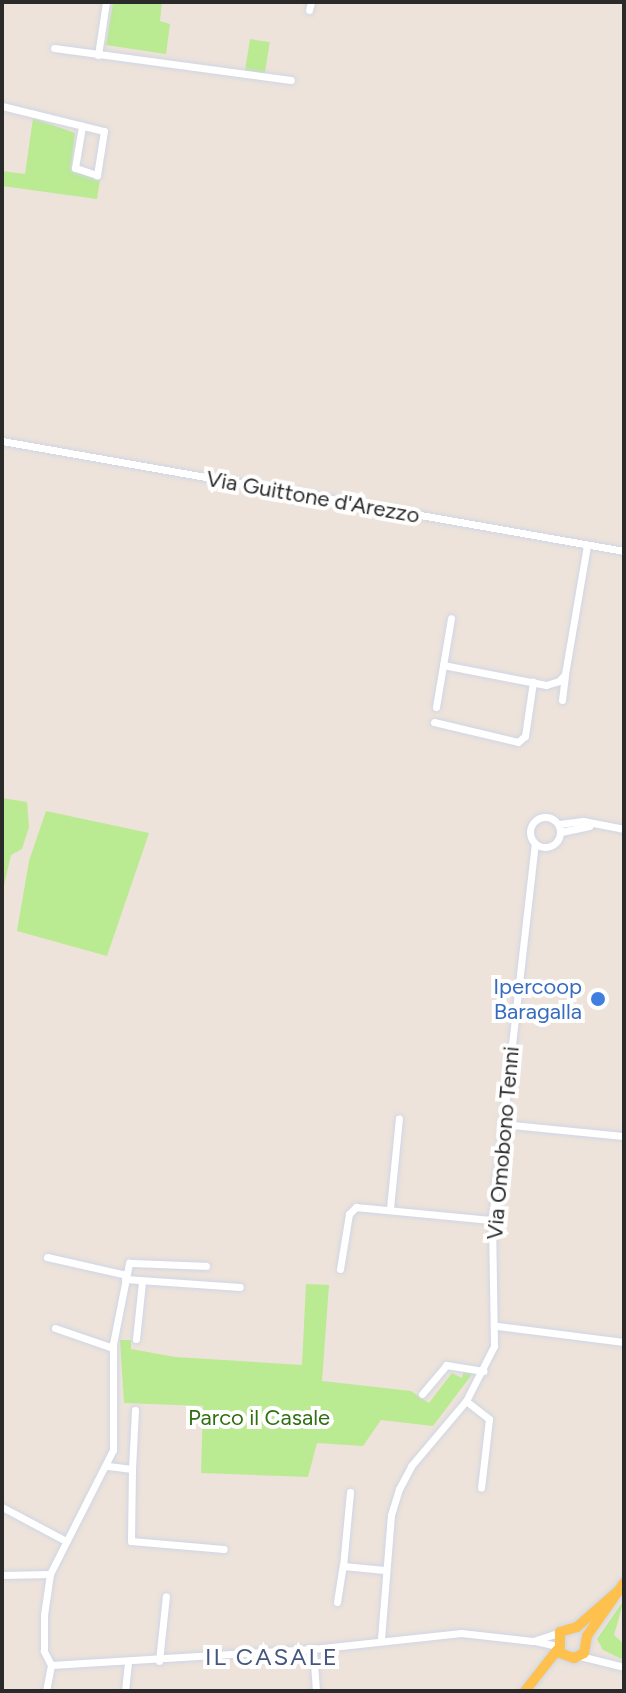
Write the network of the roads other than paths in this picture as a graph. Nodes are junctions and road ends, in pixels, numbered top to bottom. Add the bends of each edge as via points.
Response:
1 (106, 2) edge
2 (54, 48) dead end
3 (98, 55) junction
4 (291, 80) dead end
5 (2, 106) edge
6 (82, 126) junction
7 (2, 441) edge
8 (587, 545) junction
9 (624, 551) edge
10 (451, 618) dead end
11 (443, 665) junction
12 (565, 674) junction
13 (533, 682) junction
14 (562, 700) dead end
15 (436, 707) dead end
16 (434, 722) dead end
17 (560, 828) junction
18 (624, 829) edge
19 (535, 843) junction
20 (546, 847) junction
21 (534, 867) junction
22 (399, 1118) dead end
23 (503, 1124) junction
24 (624, 1136) edge
25 (390, 1208) junction
26 (492, 1220) junction
27 (47, 1257) dead end
28 (206, 1266) dead end
29 (340, 1269) dead end
30 (126, 1277) junction
31 (142, 1282) junction
32 (240, 1287) dead end
33 (497, 1326) junction
34 (55, 1328) dead end
35 (136, 1339) dead end
36 (624, 1342) edge
37 (113, 1348) junction
38 (484, 1371) junction
39 (422, 1394) dead end
40 (466, 1401) junction
41 (135, 1410) dead end
42 (108, 1466) junction
43 (132, 1469) junction
44 (481, 1488) dead end
45 (350, 1492) dead end
46 (2, 1507) edge
47 (64, 1540) junction
48 (224, 1549) dead end
49 (343, 1566) junction
50 (385, 1570) junction
51 (50, 1574) junction
52 (2, 1575) edge
53 (621, 1587) edge
54 (166, 1596) dead end
55 (337, 1602) dead end
56 (577, 1627) junction
57 (560, 1632) junction
58 (381, 1639) junction
59 (588, 1639) junction
60 (533, 1641) junction
61 (313, 1649) junction
62 (559, 1650) junction
63 (579, 1656) junction
64 (603, 1660) junction
65 (159, 1661) junction
66 (128, 1663) junction
67 (51, 1665) junction
68 (624, 1667) edge
69 (46, 1691) edge
70 (125, 1691) edge
71 (316, 1691) edge
72 (525, 1691) edge

1 - 3 street
2 - 3 street
3 - 4 street
5 - 6 street
6 - 6 street via 104,131 97,175 75,168
7 - 8 street, Via Guittone d'Arezzo
8 - 9 street, Via Guittone d'Arezzo
8 - 12 street
10 - 11 street
11 - 13 street
11 - 15 street
12 - 13 street via 546,685
12 - 14 street
13 - 16 street via 525,736 518,742
17 - 18 street, Via Omobono Tenni
17 - 19 street, Via Omobono Tenni via 551,817 536,820 530,828
17 - 20 street, Via Omobono Tenni
19 - 20 street
19 - 21 street, Via Omobono Tenni
20 - 21 street, Via Omobono Tenni
21 - 23 street, Via Omobono Tenni
22 - 25 street
23 - 24 street
23 - 26 street, Via Omobono Tenni
25 - 26 street
25 - 29 street via 353,1209
26 - 33 street, Via Omobono Tenni
27 - 30 street
28 - 30 street via 129,1263
30 - 31 street
30 - 37 street
31 - 32 street
31 - 35 street
33 - 36 street
33 - 38 street, Via Omobono Tenni
34 - 37 street
37 - 42 street via 117,1411
38 - 39 street via 446,1365
38 - 40 street, Via Omobono Tenni
40 - 44 street via 489,1419
40 - 50 street, Via Omobono Tenni via 411,1466 399,1489
41 - 43 street
42 - 43 street
42 - 47 street
43 - 48 street via 131,1541
45 - 49 street
46 - 47 street
47 - 51 street
49 - 50 street
49 - 55 street
50 - 58 street, Via Omobono Tenni
51 - 52 street
51 - 67 street via 44,1627
53 - 56 main road
53 - 59 main road
54 - 65 street
56 - 57 main road
56 - 59 main road
57 - 60 street
57 - 62 main road
58 - 60 street via 461,1633
58 - 61 street
59 - 63 main road
59 - 64 street
60 - 62 street
61 - 65 street
61 - 71 street
62 - 63 main road
62 - 72 main road
63 - 64 street
64 - 68 street
65 - 66 street
66 - 67 street
66 - 70 street
67 - 69 street

